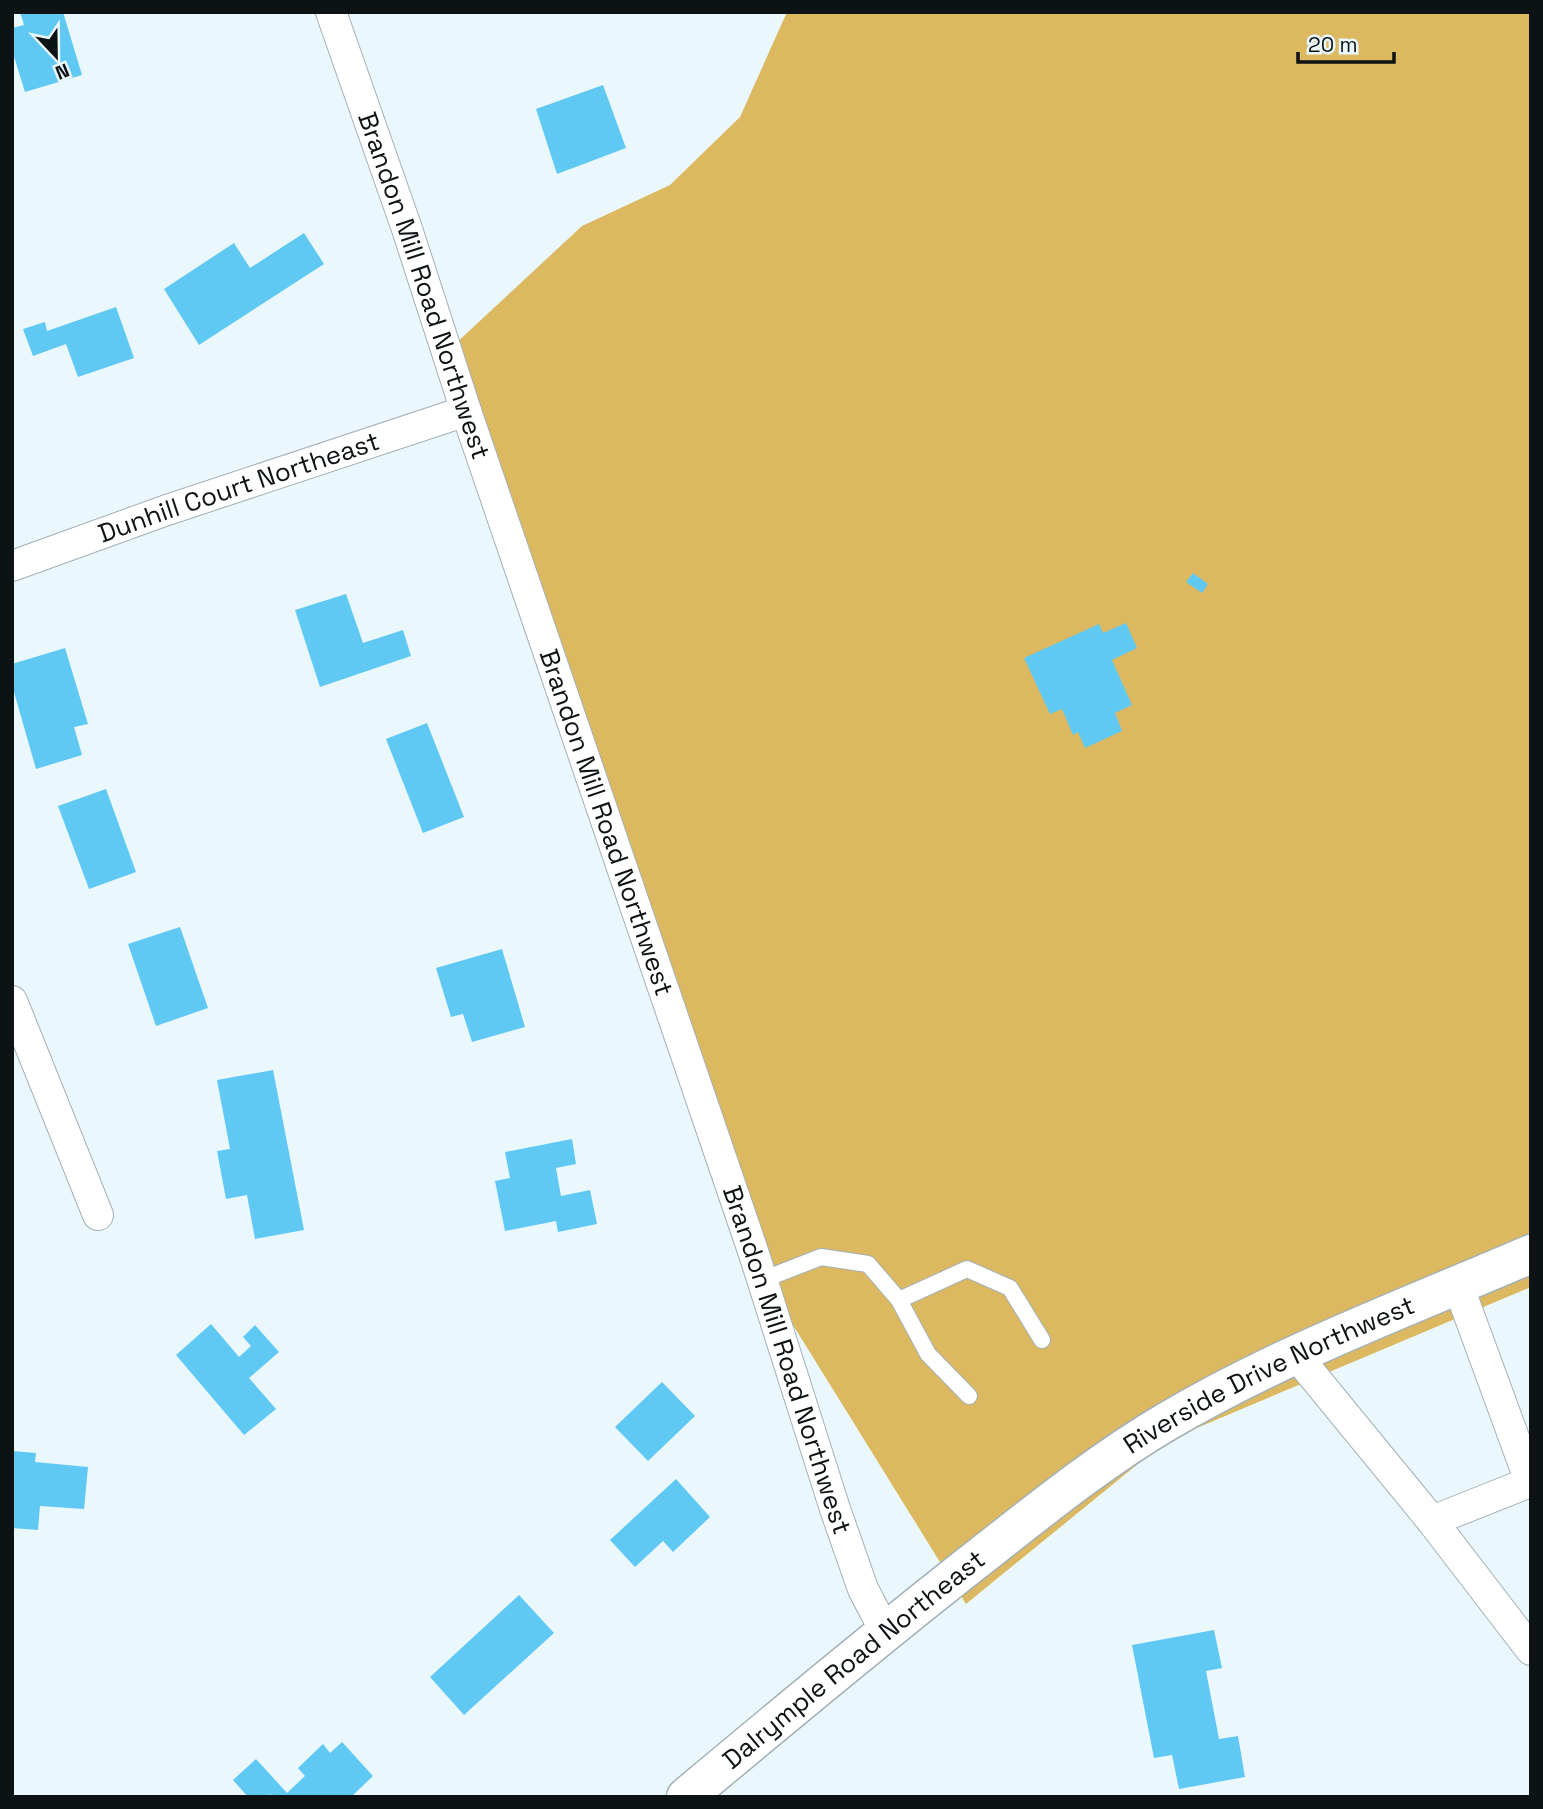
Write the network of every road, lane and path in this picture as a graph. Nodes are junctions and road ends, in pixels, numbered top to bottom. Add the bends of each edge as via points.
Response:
1 (331, 12) edge
2 (466, 411) junction
3 (12, 566) edge
4 (12, 1001) edge
5 (98, 1215) dead end
6 (1531, 1254) edge
7 (762, 1280) junction
8 (1458, 1285) junction
9 (899, 1300) junction
10 (1042, 1340) dead end
11 (1296, 1355) junction
12 (969, 1396) dead end
13 (1530, 1483) edge
14 (1432, 1521) junction
15 (1023, 1524) joint
16 (885, 1631) junction
17 (1531, 1650) edge
18 (686, 1797) edge

1 - 2 street, Brandon Mill Road Northwest
2 - 3 street, Dunhill Court Northeast
2 - 7 street, Brandon Mill Road Northwest
4 - 5 street
6 - 8 street, Riverside Drive Northwest
7 - 9 lane via 821,1257 856,1262 868,1264
7 - 16 street, Brandon Mill Road Northwest via 863,1589
8 - 11 street, Riverside Drive Northwest
8 - 13 street
9 - 10 lane via 967,1269 1010,1288
9 - 12 lane via 929,1354
11 - 14 street
11 - 15 street, Riverside Drive Northwest via 1164,1423
13 - 14 street
14 - 17 street
15 - 16 street, Dalrymple Road Northeast
16 - 18 street, Dalrymple Road Northeast

